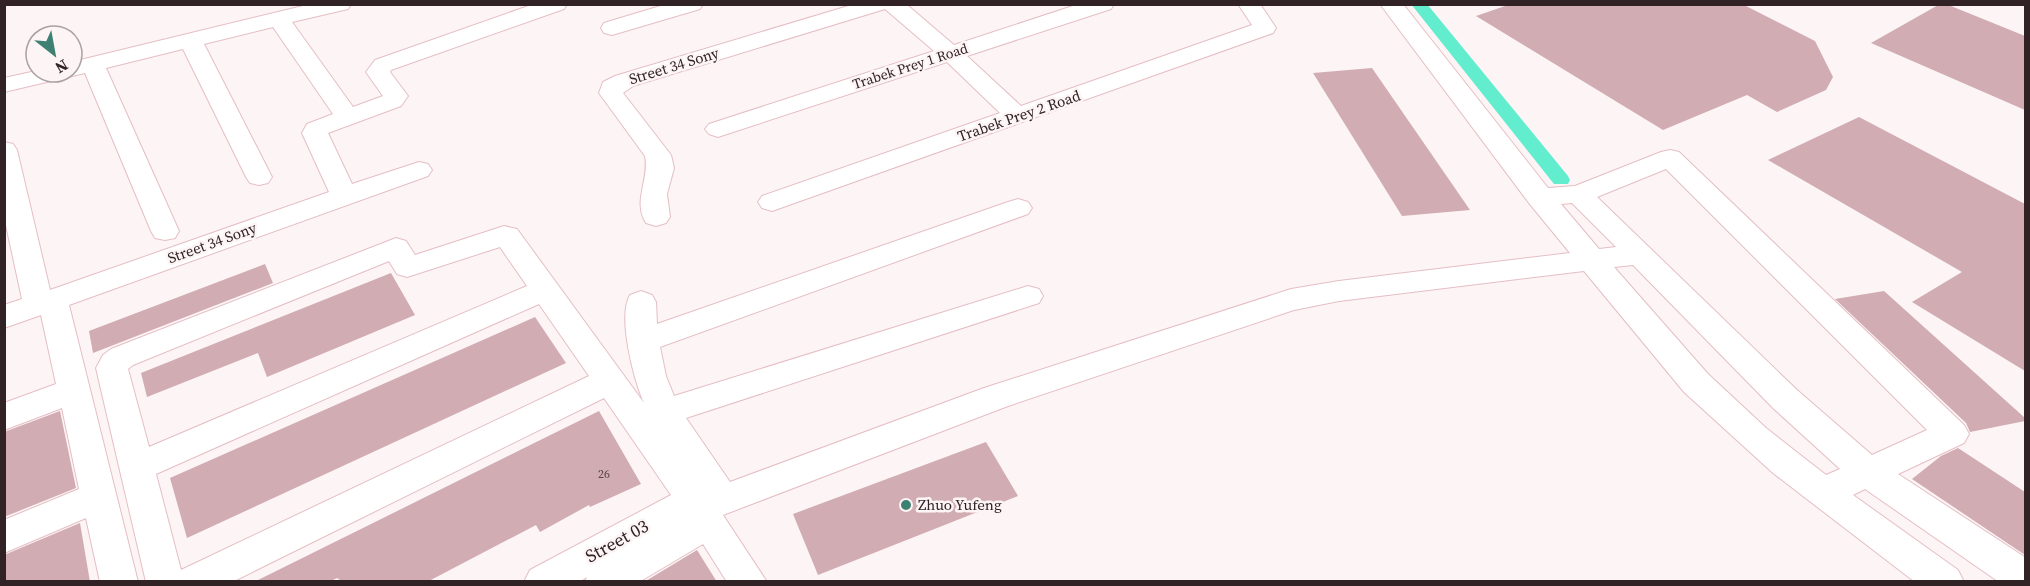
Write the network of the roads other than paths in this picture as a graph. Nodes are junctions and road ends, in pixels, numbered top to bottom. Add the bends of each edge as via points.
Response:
1 (340, 4) edge
2 (556, 4) edge
3 (692, 4) edge
4 (880, 4) edge
5 (890, 4) edge
6 (1103, 4) edge
7 (1249, 4) edge
8 (1391, 4) edge
9 (280, 21) junction
10 (612, 28) dead end
11 (191, 41) junction
12 (942, 56) junction
13 (84, 67) edge
14 (84, 69) edge
15 (24, 80) edge
16 (4, 85) edge
17 (346, 117) junction
18 (1009, 120) junction
19 (718, 129) dead end
20 (4, 150) edge
21 (419, 170) dead end
22 (259, 177) dead end
23 (1579, 194) junction
24 (344, 196) junction
25 (1539, 198) junction
26 (772, 202) dead end
27 (1018, 208) dead end
28 (656, 218) dead end
29 (165, 231) dead end
30 (1641, 255) junction
31 (1592, 260) junction
32 (544, 290) junction
33 (1028, 296) dead end
34 (46, 302) junction
35 (641, 302) dead end
36 (4, 317) edge
37 (644, 341) junction
38 (609, 381) junction
39 (74, 390) junction
40 (666, 411) junction
41 (4, 417) edge
42 (137, 467) junction
43 (1868, 472) junction
44 (1822, 492) junction
45 (99, 496) junction
46 (705, 508) junction
47 (4, 537) edge
48 (2025, 579) edge
49 (119, 582) edge
50 (165, 582) edge
51 (193, 582) edge
52 (543, 582) edge
53 (604, 582) edge
54 (748, 582) edge
55 (1945, 582) edge

1 - 9 street
2 - 17 street via 383,65 378,72 396,96 392,101
3 - 10 street
4 - 28 street, Street 34 Sony via 612,87 611,93 658,155 661,168 653,195
5 - 12 street via 891,17
6 - 12 street, Trabek Prey 1 Road
7 - 18 street, Trabek Prey 2 Road via 1265,28
8 - 25 street
9 - 11 street
9 - 17 street
11 - 13 street
11 - 22 street
12 - 18 street
12 - 19 street, Trabek Prey 1 Road
14 - 29 street
15 - 16 street
17 - 24 street via 316,129 315,133
18 - 26 street, Trabek Prey 2 Road
20 - 34 street
21 - 24 street, Street 34 Sony
23 - 25 street
23 - 30 street
23 - 43 street via 1670,158 1952,434
24 - 34 street, Street 34 Sony
25 - 31 street
27 - 37 street
30 - 31 street
30 - 43 street via 1785,399
31 - 44 street via 1697,384
31 - 46 street via 1291,300 996,397
32 - 38 street
32 - 42 street
32 - 42 street via 504,235 407,267 396,248 122,357 112,368
33 - 40 street
34 - 36 street, Street 34 Sony
34 - 39 street
35 - 37 street
37 - 40 street via 650,377
38 - 46 street
38 - 51 street
39 - 41 street
39 - 45 street
40 - 46 street
42 - 50 street
43 - 44 street
43 - 48 street
44 - 55 street
45 - 47 street
45 - 49 street
46 - 52 street, Street 03
46 - 53 street, Street 03
46 - 54 street

